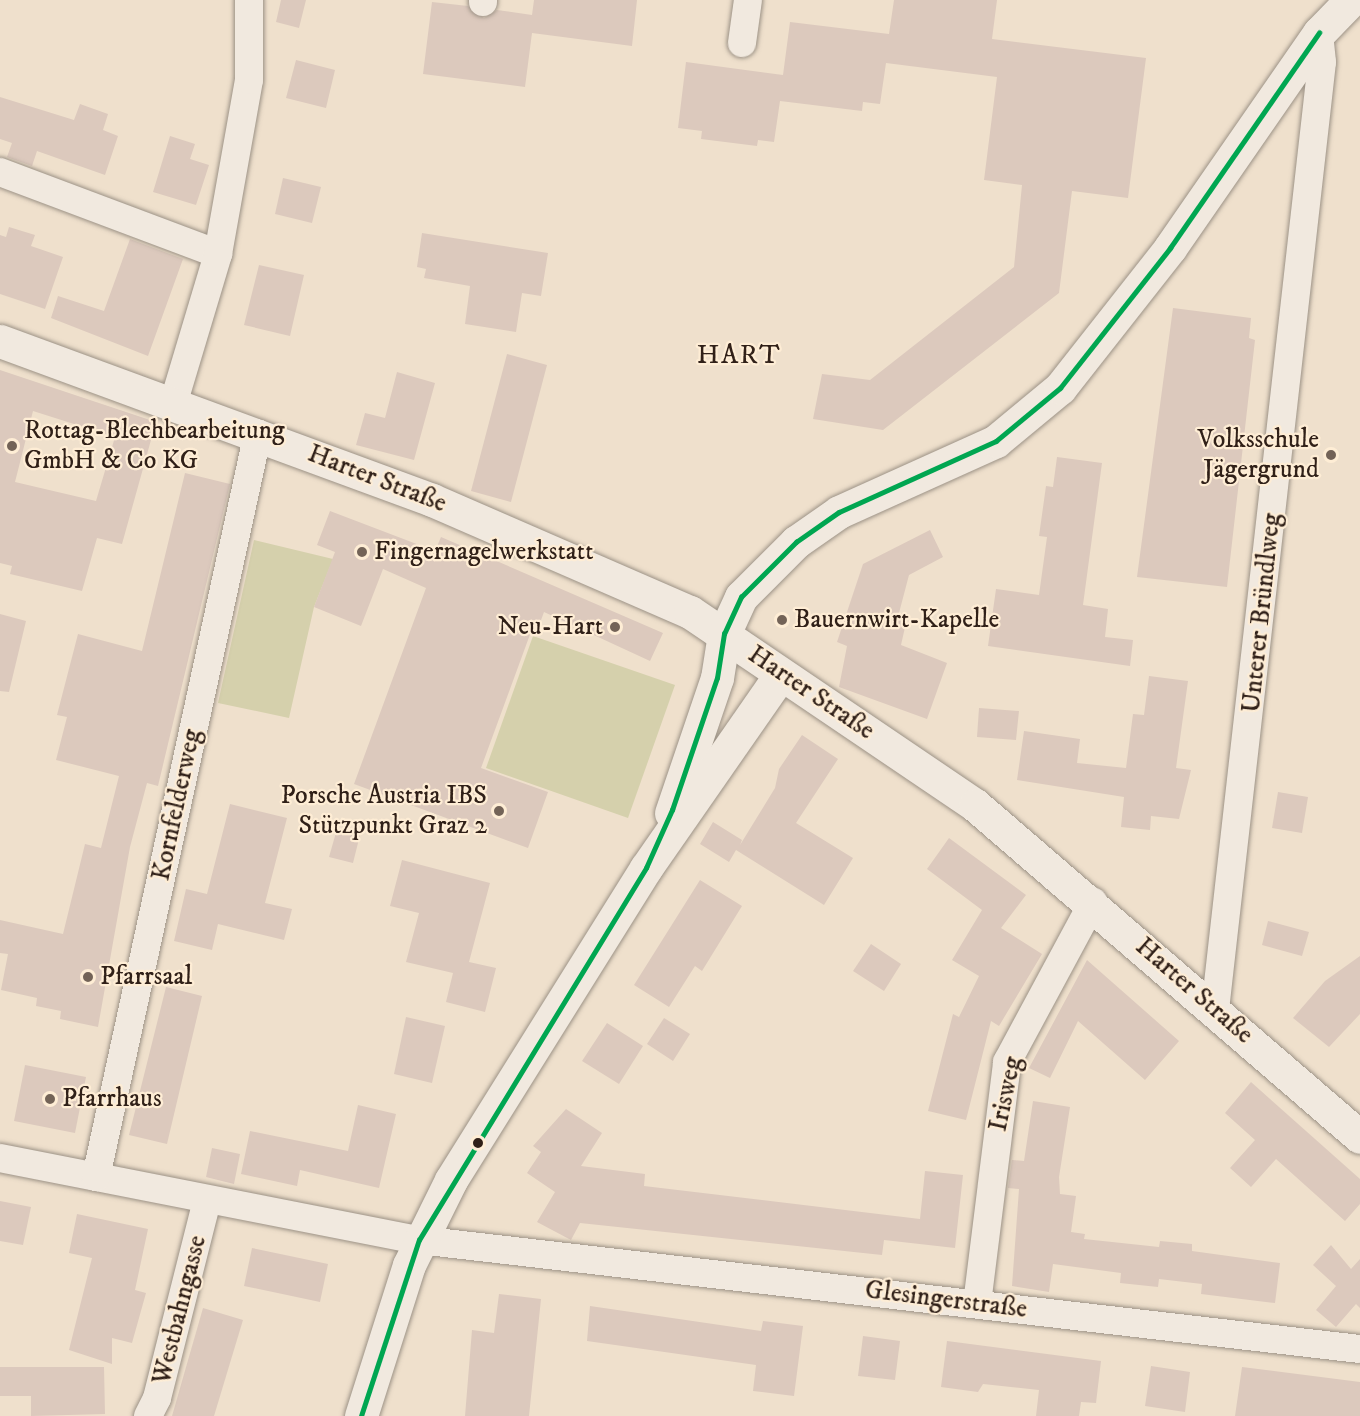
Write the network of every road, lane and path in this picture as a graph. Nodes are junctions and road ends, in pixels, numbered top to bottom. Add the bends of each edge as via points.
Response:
1 (249, 0) edge
2 (748, 0) edge
3 (1321, 0) edge
4 (1350, 0) edge
5 (1319, 33) junction
6 (742, 43) dead end
7 (0, 172) edge
8 (218, 254) junction
9 (0, 341) edge
10 (174, 401) junction
11 (258, 433) junction
12 (724, 634) junction
13 (780, 675) junction
14 (646, 868) junction
15 (1093, 902) junction
16 (1215, 1010) junction
17 (1360, 1137) edge
18 (0, 1158) edge
19 (96, 1177) junction
20 (207, 1202) junction
21 (419, 1240) junction
22 (977, 1304) junction
23 (1360, 1349) edge
24 (148, 1416) edge
25 (361, 1416) edge

1 - 8 street via 249,80
2 - 6 street
3 - 5 main road, Unterer Bründlweg
4 - 5 main road
5 - 12 main road via 1170,248 1060,388 996,441 839,512 796,542 741,597
5 - 16 street, Unterer Bründlweg via 1319,84
7 - 8 street
8 - 10 street
9 - 10 main road, Harter Straße
10 - 11 main road, Harter Straße
11 - 12 main road, Harter Straße via 571,556
11 - 19 street, Kornfelderweg
12 - 13 main road, Harter Straße
12 - 14 main road via 717,678
13 - 14 main road
13 - 15 main road, Harter Straße via 975,806
14 - 21 main road
15 - 16 main road, Harter Straße
15 - 22 street, Irisweg via 1007,1062
16 - 17 main road, Harter Straße
18 - 19 street, Glesingerstraße
19 - 20 street, Glesingerstraße
20 - 21 street, Glesingerstraße
20 - 24 street, Westbahngasse via 157,1398
21 - 22 street, Glesingerstraße
21 - 25 main road
22 - 23 street, Glesingerstraße

